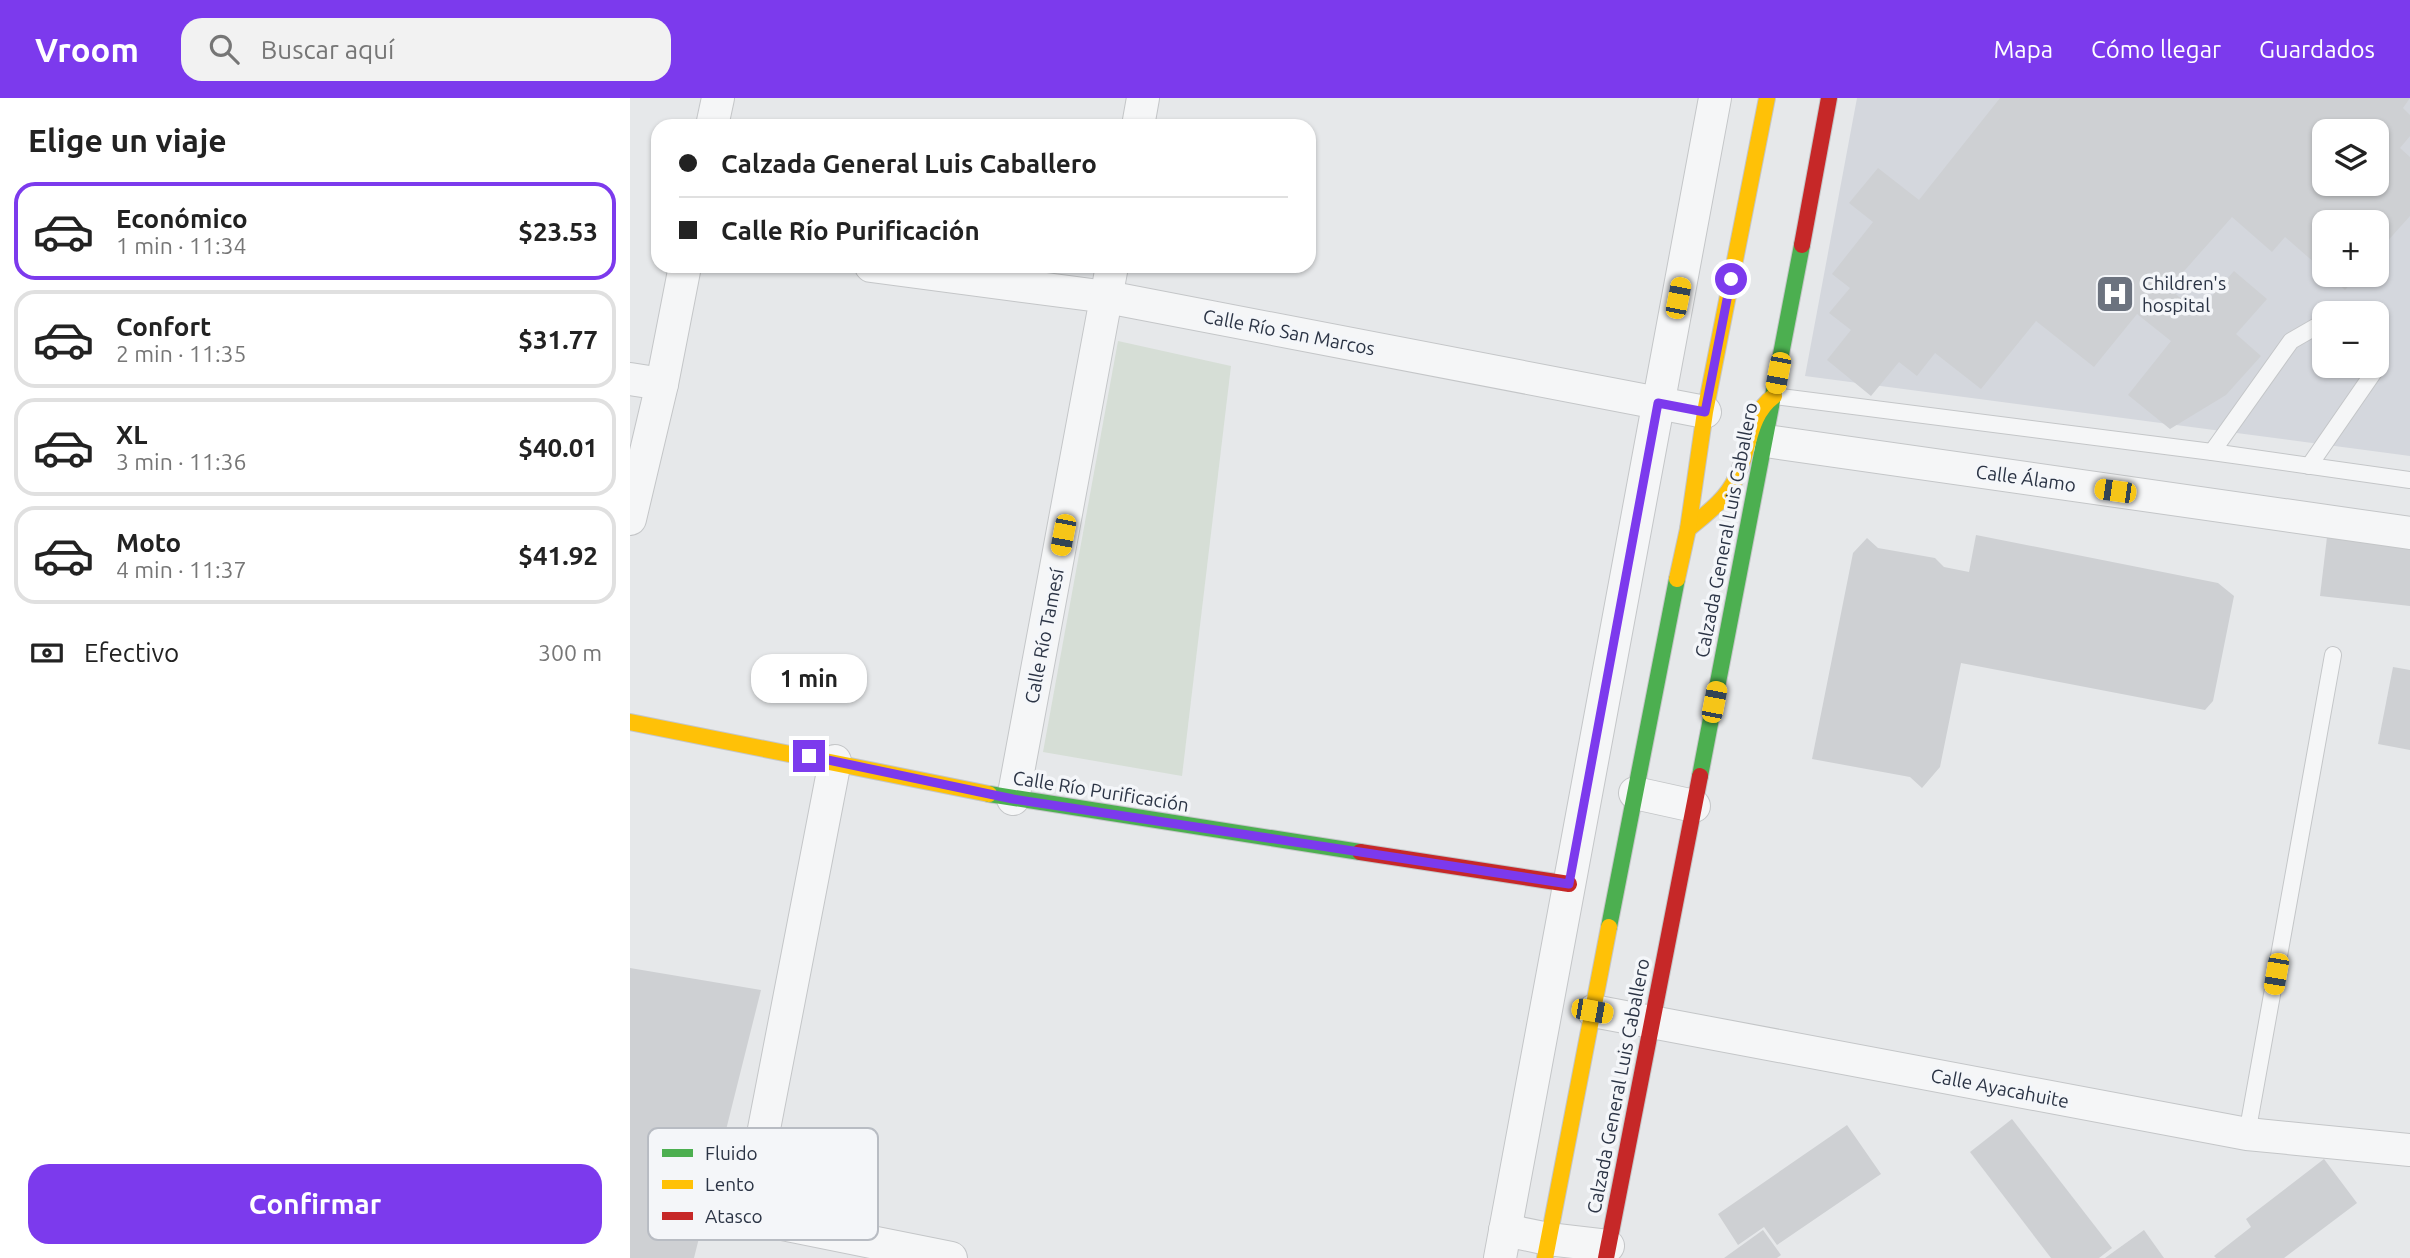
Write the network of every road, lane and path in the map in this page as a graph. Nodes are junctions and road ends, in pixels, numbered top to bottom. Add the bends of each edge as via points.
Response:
1 (718, 98) edge
2 (1143, 98) edge
3 (1715, 98) edge
4 (1767, 98) edge
5 (1829, 98) edge
6 (714, 119) edge
7 (1139, 119) edge
8 (1702, 167) junction
9 (1752, 173) junction
10 (684, 273) edge
11 (924, 273) edge
12 (1111, 273) edge
13 (1107, 297) junction
14 (2312, 329) edge
15 (2369, 378) edge
16 (630, 379) edge
17 (662, 384) junction
18 (1774, 396) junction
19 (1658, 403) junction
20 (1705, 412) junction
21 (1766, 441) junction
22 (2212, 452) junction
23 (2309, 466) junction
24 (2410, 480) edge
25 (630, 519) edge
26 (1688, 529) junction
27 (2410, 533) edge
28 (1616, 632) junction
29 (1664, 641) junction
30 (2333, 655) dead end
31 (630, 722) edge
32 (835, 761) junction
33 (1634, 793) junction
34 (1013, 799) junction
35 (1694, 806) junction
36 (1569, 884) junction
37 (1592, 1011) junction
38 (1653, 1023) junction
39 (764, 1128) edge
40 (2247, 1134) junction
41 (2410, 1150) edge
42 (861, 1240) edge
43 (1502, 1244) edge
44 (1547, 1249) edge
45 (1607, 1252) edge
46 (951, 1258) edge

1 - 6 street
2 - 7 street
3 - 8 street
4 - 9 street, Calzada General Luis Caballero
5 - 18 street, Calzada General Luis Caballero
8 - 9 street
8 - 19 street
9 - 20 street, Calzada General Luis Caballero
10 - 17 street
11 - 13 street, Calle Río San Marcos
12 - 13 street, Calle Río Tamesí
13 - 19 street, Calle Río San Marcos
13 - 34 street, Calle Río Tamesí
14 - 22 lane via 2291,341
15 - 23 lane
16 - 17 street
17 - 25 street
18 - 21 street, Calzada General Luis Caballero
18 - 22 lane
18 - 26 street via 1765,400 1758,412 1733,486
19 - 20 street, Calle Río San Marcos
19 - 28 street
20 - 26 street, Calzada General Luis Caballero
21 - 27 street, Calle Álamo
21 - 35 street, Calzada General Luis Caballero
22 - 23 lane
23 - 24 lane
26 - 29 street, Calzada General Luis Caballero
28 - 29 street
28 - 36 street
29 - 33 street, Calzada General Luis Caballero
30 - 40 lane
31 - 32 street, Calle Río Purificación
32 - 34 street, Calle Río Purificación
32 - 39 street
33 - 35 street
33 - 37 street, Calzada General Luis Caballero
34 - 36 street, Calle Río Purificación
35 - 38 street, Calzada General Luis Caballero
36 - 43 street
37 - 38 street, Calle Ayacahuite
37 - 44 street, Calzada General Luis Caballero
38 - 40 street, Calle Ayacahuite
38 - 45 street, Calzada General Luis Caballero
40 - 41 street, Calle Ayacahuite
42 - 46 street
43 - 44 street
44 - 45 street

